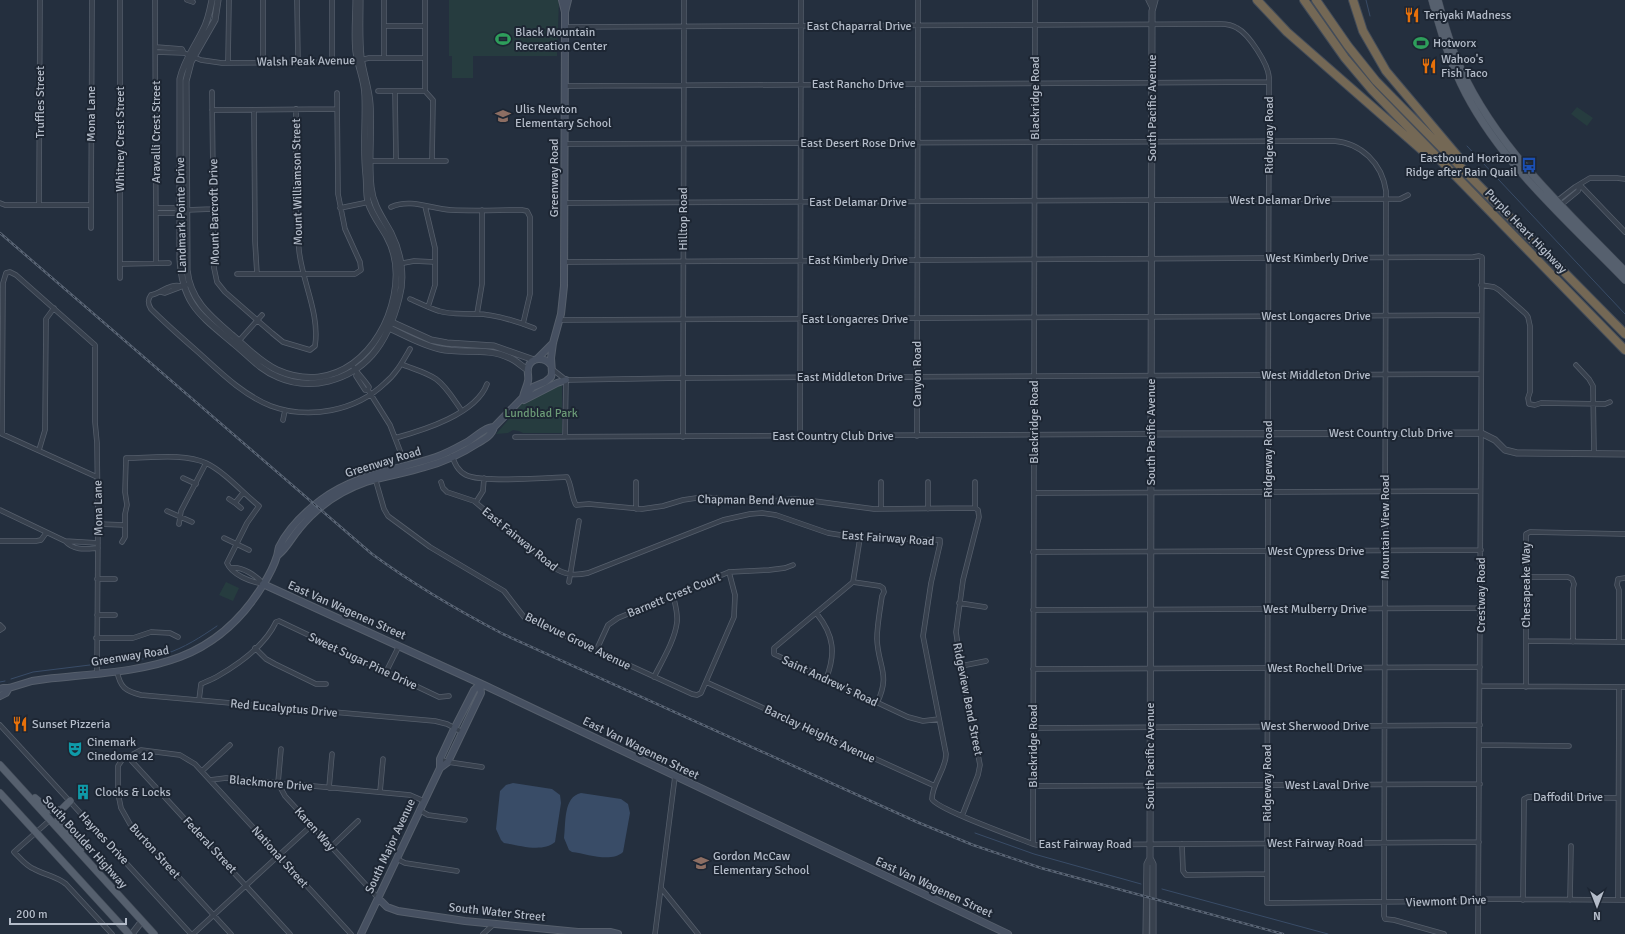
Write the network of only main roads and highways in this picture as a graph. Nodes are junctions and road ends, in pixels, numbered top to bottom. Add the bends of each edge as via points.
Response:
1 (562, 0) edge
2 (568, 0) edge
3 (1257, 0) edge
4 (1304, 0) edge
5 (1316, 0) edge
6 (1353, 0) edge
7 (1432, 0) edge
8 (1438, 0) edge
9 (565, 12) junction
10 (1440, 18) junction
11 (1452, 64) junction
12 (1465, 78) junction
13 (1493, 132) junction
14 (1531, 183) junction
15 (1485, 190) junction
16 (1560, 203) junction
17 (1488, 209) junction
18 (1625, 270) edge
19 (1625, 280) edge
20 (1625, 334) edge
21 (553, 343) junction
22 (1625, 350) edge
23 (536, 360) junction
24 (552, 367) junction
25 (528, 372) junction
26 (566, 380) road end
27 (541, 383) junction
28 (523, 397) junction
29 (518, 403) junction
30 (263, 584) junction
31 (480, 684) junction
32 (9, 688) junction
33 (0, 689) edge
34 (0, 696) edge
35 (0, 765) edge
36 (440, 768) junction
37 (19, 786) junction
38 (0, 794) edge
39 (70, 801) road end
40 (61, 810) junction
41 (84, 858) junction
42 (378, 898) junction
43 (131, 934) edge
44 (154, 934) edge
45 (361, 934) edge
46 (618, 934) edge
47 (1008, 934) edge

1 - 9 main road, Greenway Road
2 - 9 main road, Greenway Road
3 - 17 highway via 1287,32
4 - 17 highway, Purple Heart Highway via 1345,58 1372,90
5 - 15 highway, Purple Heart Highway via 1376,81
6 - 15 highway via 1363,31 1386,71
7 - 10 main road
8 - 10 main road
9 - 21 main road, Greenway Road via 563,296 560,320
10 - 11 main road
10 - 12 main road
11 - 12 main road via 1461,77
11 - 13 main road via 1466,94
12 - 13 main road
13 - 14 main road via 1505,153
13 - 16 main road
14 - 16 main road via 1538,186 1556,205
14 - 19 main road
15 - 20 highway, Purple Heart Highway
16 - 18 main road
17 - 22 highway, Purple Heart Highway
21 - 23 main road, Greenway Road
21 - 24 main road, Greenway Road
23 - 24 main road via 545,360
23 - 25 main road via 528,366
24 - 27 main road via 551,377
25 - 27 main road via 533,381
25 - 28 main road, Greenway Road
26 - 29 main road
27 - 28 main road, Greenway Road
28 - 29 main road, Greenway Road
29 - 30 main road, Greenway Road via 483,440 425,467 375,477 349,489 319,509 278,555
30 - 31 main road, East Van Wagenen Street
30 - 32 main road, Greenway Road via 248,608 235,622 204,647 165,663 42,680
31 - 36 main road, South Major Avenue via 474,690 454,728 440,759
31 - 36 main road, South Major Avenue via 481,693 448,762
31 - 47 main road, East Van Wagenen Street
32 - 33 main road, Greenway Road
32 - 34 main road, Greenway Road
35 - 37 main road, South Boulder Highway
36 - 42 main road, South Major Avenue
37 - 40 main road via 49,810
37 - 41 main road, South Boulder Highway
38 - 43 main road
39 - 40 main road
40 - 41 main road via 58,820 79,845
41 - 44 main road, South Boulder Highway
42 - 45 main road, South Major Avenue
42 - 46 main road, South Water Street via 387,907 398,912 494,924

